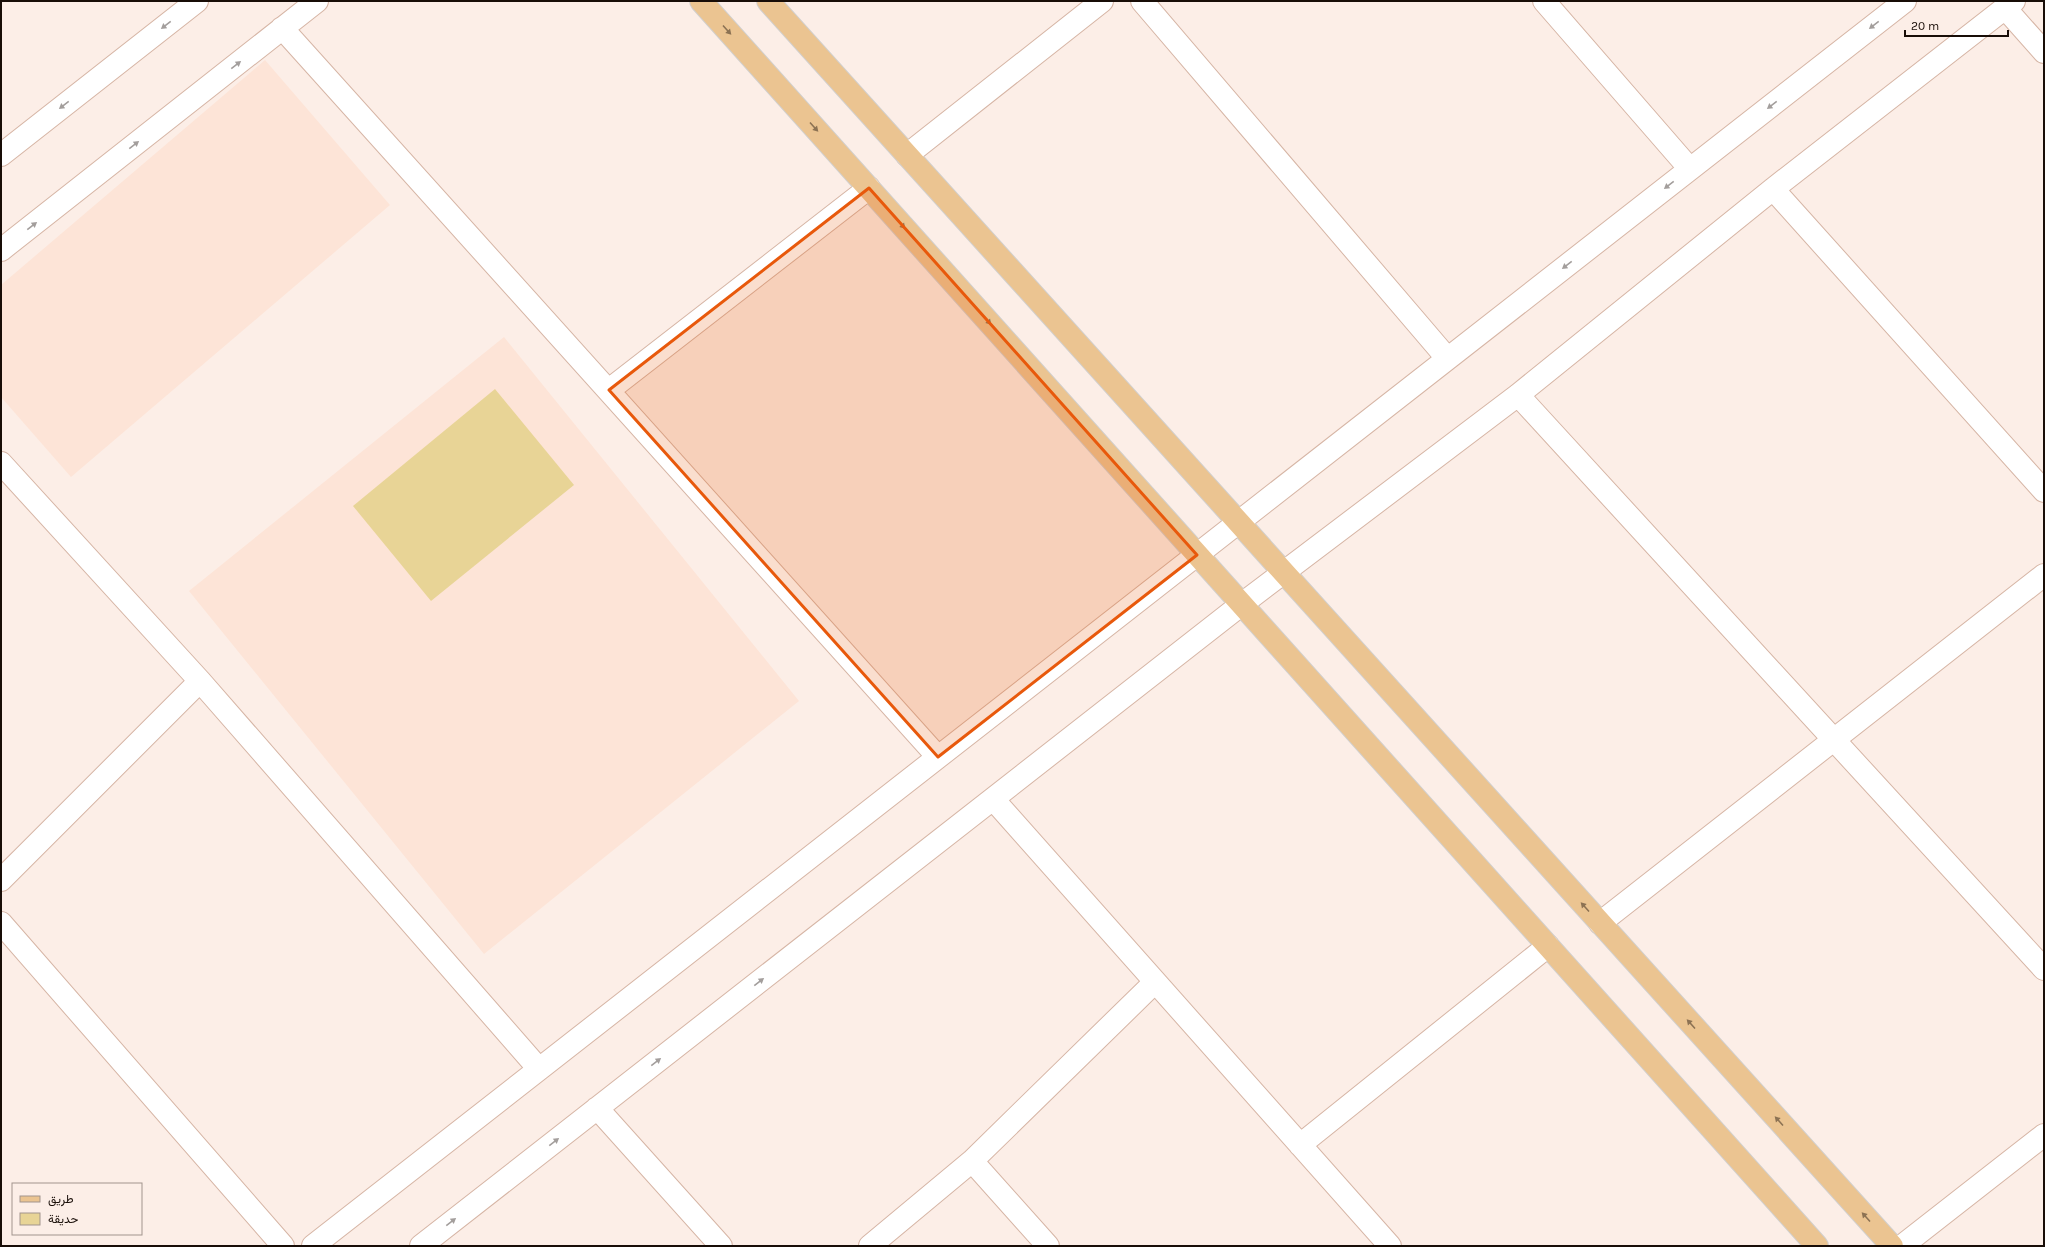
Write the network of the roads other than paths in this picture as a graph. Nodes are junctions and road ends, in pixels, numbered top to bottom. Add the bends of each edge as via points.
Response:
1 (196, 1) edge
2 (317, 1) edge
3 (701, 1) edge
4 (768, 1) edge
5 (1102, 1) edge
6 (1142, 1) edge
7 (1544, 1) edge
8 (1905, 1) edge
9 (2010, 5) edge
10 (282, 28) junction
11 (2044, 52) edge
12 (1, 155) edge
13 (907, 155) junction
14 (1690, 169) junction
15 (869, 188) junction
16 (1773, 189) junction
17 (1, 250) edge
18 (1447, 358) junction
19 (609, 390) junction
20 (1518, 395) junction
21 (1, 463) edge
22 (2044, 491) edge
23 (1238, 523) junction
24 (1197, 555) junction
25 (1283, 573) junction
26 (2044, 575) edge
27 (1242, 604) junction
28 (200, 681) junction
29 (1834, 740) junction
30 (938, 757) junction
31 (993, 799) junction
32 (1, 880) edge
33 (1, 923) edge
34 (1600, 923) junction
35 (1548, 946) junction
36 (2044, 969) edge
37 (1155, 982) junction
38 (539, 1069) junction
39 (597, 1108) junction
40 (2044, 1135) edge
41 (1300, 1145) junction
42 (972, 1161) junction
43 (283, 1246) edge
44 (313, 1246) edge
45 (421, 1246) edge
46 (721, 1246) edge
47 (870, 1246) edge
48 (1048, 1246) edge
49 (1390, 1246) edge
50 (1817, 1246) edge
51 (1892, 1246) edge
52 (1902, 1246) edge

1 -> 12 street
2 - 10 street
3 -> 15 main road
4 - 13 main road
5 - 13 street
6 - 18 street
7 - 14 street
8 -> 14 street
9 - 11 street
9 - 16 street
17 -> 10 street
10 - 19 street
13 - 23 main road
14 -> 18 street
15 - 19 street
15 -> 24 main road
16 - 20 street
16 - 22 street
18 - 23 street
19 - 30 street
20 - 25 street
20 - 29 street
21 - 28 street
23 - 24 street
23 - 25 main road
24 - 27 main road
24 - 30 street
25 - 27 street
34 -> 25 main road
26 - 29 street
27 - 31 street
27 - 35 main road
28 - 32 street
28 - 38 street
29 - 34 street
29 - 36 street
30 - 38 street
31 - 37 street
39 -> 31 street
33 - 43 street
51 -> 34 main road
35 - 41 street
35 - 50 main road
37 - 41 street
37 - 42 street
38 - 44 street
45 -> 39 street
39 - 46 street
40 - 52 street
41 - 49 street
42 - 47 street
42 - 48 street

